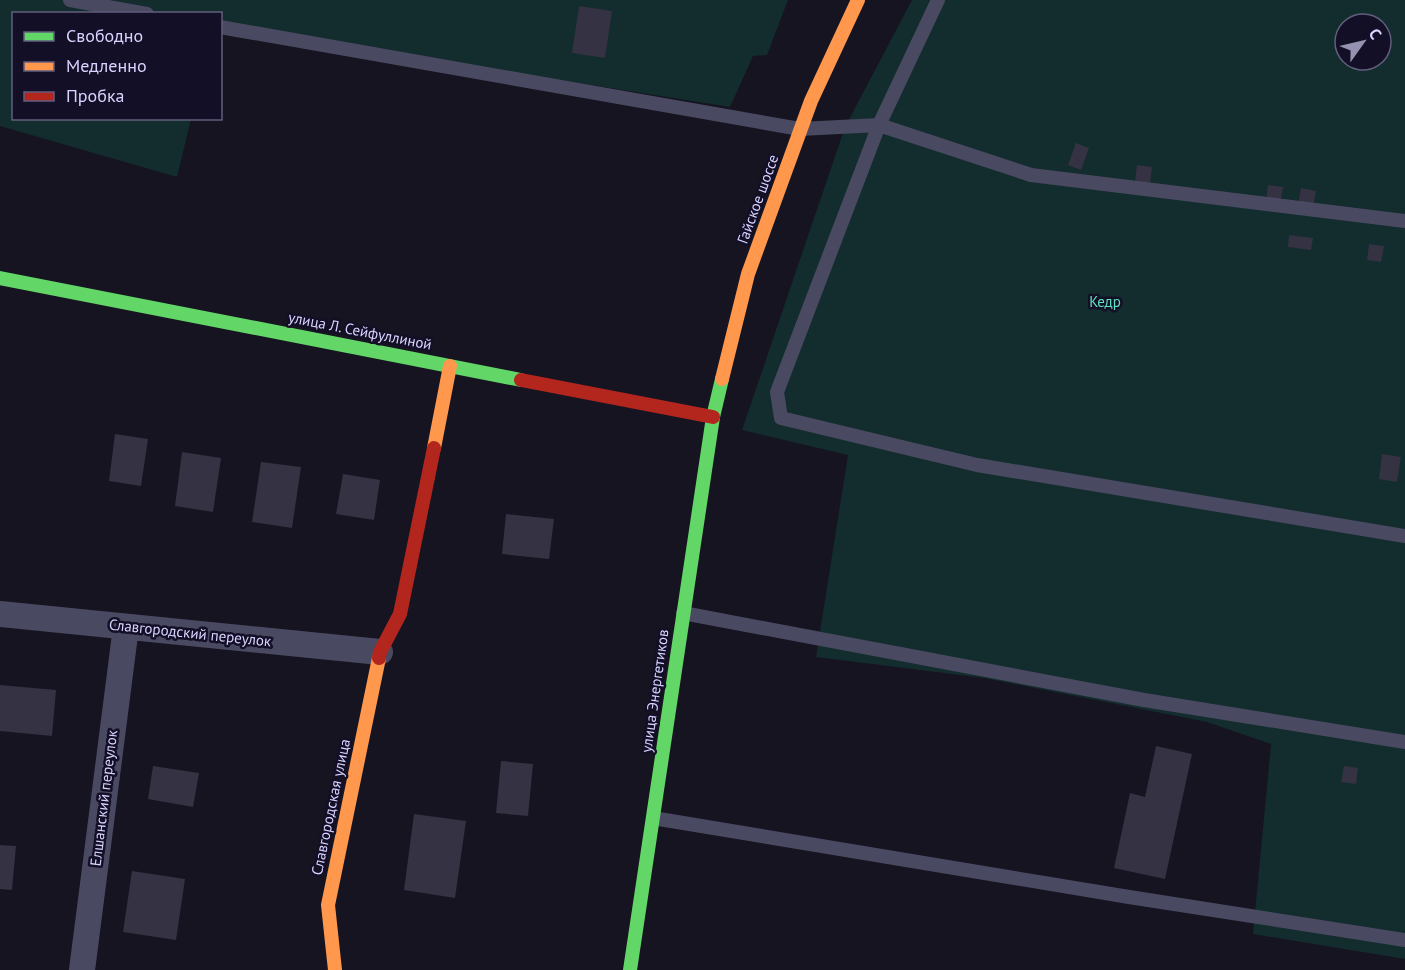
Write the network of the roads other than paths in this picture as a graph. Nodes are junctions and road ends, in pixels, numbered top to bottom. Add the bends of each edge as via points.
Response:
1 (70, 0) edge
2 (858, 0) edge
3 (938, 0) edge
4 (136, 12) edge
5 (222, 27) edge
6 (879, 124) junction
7 (801, 129) junction
8 (1405, 221) edge
9 (0, 278) edge
10 (450, 366) junction
11 (713, 417) junction
12 (1405, 536) edge
13 (683, 612) junction
14 (0, 614) edge
15 (126, 627) junction
16 (380, 652) junction
17 (1405, 742) edge
18 (653, 818) junction
19 (1405, 940) edge
20 (82, 970) edge
21 (335, 970) edge
22 (630, 970) edge

1 - 4 lane
2 - 7 street, Гайское шоссе
3 - 6 lane
5 - 7 lane
6 - 7 lane
6 - 8 lane via 1030,175
6 - 12 lane via 777,392 781,418 976,465
7 - 11 street, Гайское шоссе via 748,274
9 - 10 street, улица Л. Сейфуллиной
10 - 11 street, улица Л. Сейфуллиной
10 - 16 street, Славгородская улица via 400,614
11 - 13 street, улица Энергетиков
13 - 17 lane via 1144,700
13 - 18 street, улица Энергетиков
14 - 15 street, Славгородский переулок
15 - 16 street, Славгородский переулок
15 - 20 street, Елшанский переулок
16 - 21 street, Славгородская улица via 328,905
18 - 19 lane
18 - 22 street, улица Энергетиков

